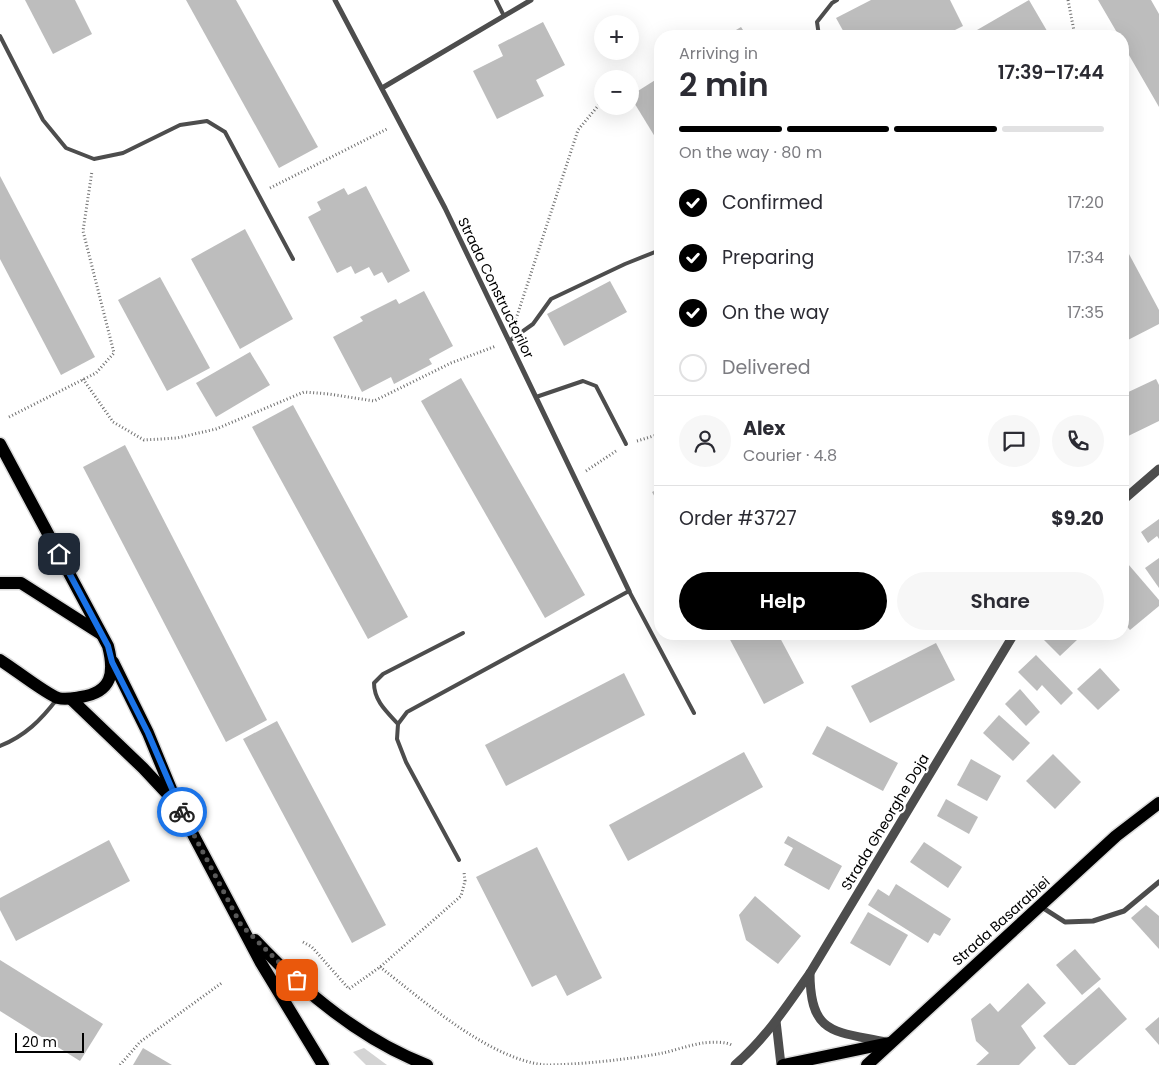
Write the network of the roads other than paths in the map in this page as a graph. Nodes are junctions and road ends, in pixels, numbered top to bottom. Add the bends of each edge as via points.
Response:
1 (335, 0) edge
2 (496, 0) edge
3 (531, 0) edge
4 (837, 0) edge
5 (504, 16) junction
6 (818, 30) edge
7 (0, 36) edge
8 (382, 88) junction
9 (654, 252) edge
10 (293, 259) dead end
11 (509, 341) junction
12 (536, 397) junction
13 (0, 444) edge
14 (626, 444) dead end
15 (1159, 469) edge
16 (1129, 495) edge
17 (0, 583) edge
18 (628, 590) junction
19 (464, 633) dead end
20 (101, 634) junction
21 (654, 639) edge
22 (655, 640) edge
23 (1010, 640) edge
24 (0, 660) edge
25 (112, 662) junction
26 (57, 698) junction
27 (71, 699) junction
28 (694, 714) dead end
29 (398, 724) junction
30 (0, 746) edge
31 (1159, 803) edge
32 (178, 806) junction
33 (460, 860) road end
34 (1159, 882) edge
35 (1040, 906) junction
36 (241, 925) junction
37 (810, 973) junction
38 (776, 1021) junction
39 (889, 1043) junction
40 (322, 1065) edge
41 (427, 1065) edge
42 (735, 1065) edge
43 (782, 1065) edge
44 (867, 1065) edge

1 - 8 street, Strada Constructorilor
2 - 5 lane
3 - 5 street
4 - 6 lane via 817,22
5 - 8 street
7 - 10 lane via 43,120 66,148 94,159 123,153 180,125 207,121 225,132
8 - 11 street, Strada Constructorilor
9 - 11 lane via 551,299 533,324
11 - 12 street, Strada Constructorilor
12 - 14 lane via 583,381 596,386
12 - 18 street, Strada Constructorilor
13 - 20 main road
15 - 16 street
17 - 20 main road via 20,583
18 - 21 lane
18 - 29 lane via 407,712
19 - 29 lane via 383,674 374,683 374,694
20 - 25 main road
22 - 28 lane
23 - 37 street, Strada Gheorghe Doja
24 - 26 main road
25 - 27 main road via 110,678 100,690
25 - 32 main road via 148,733
26 - 27 main road
26 - 30 lane via 44,717 27,732
27 - 32 main road
29 - 33 lane via 397,739 406,762
31 - 35 main road, Strada Basarabiei via 1116,836
32 - 36 main road
34 - 35 street via 1124,911 1093,921 1065,922
35 - 39 main road, Strada Basarabiei
36 - 40 main road
36 - 41 main road via 271,957 358,1030 397,1053
37 - 38 street, Strada Gheorghe Doja
37 - 39 street via 811,1002 824,1025 836,1032
38 - 42 street, Strada Gheorghe Doja
38 - 43 street
39 - 43 main road
39 - 44 main road, Strada Basarabiei

